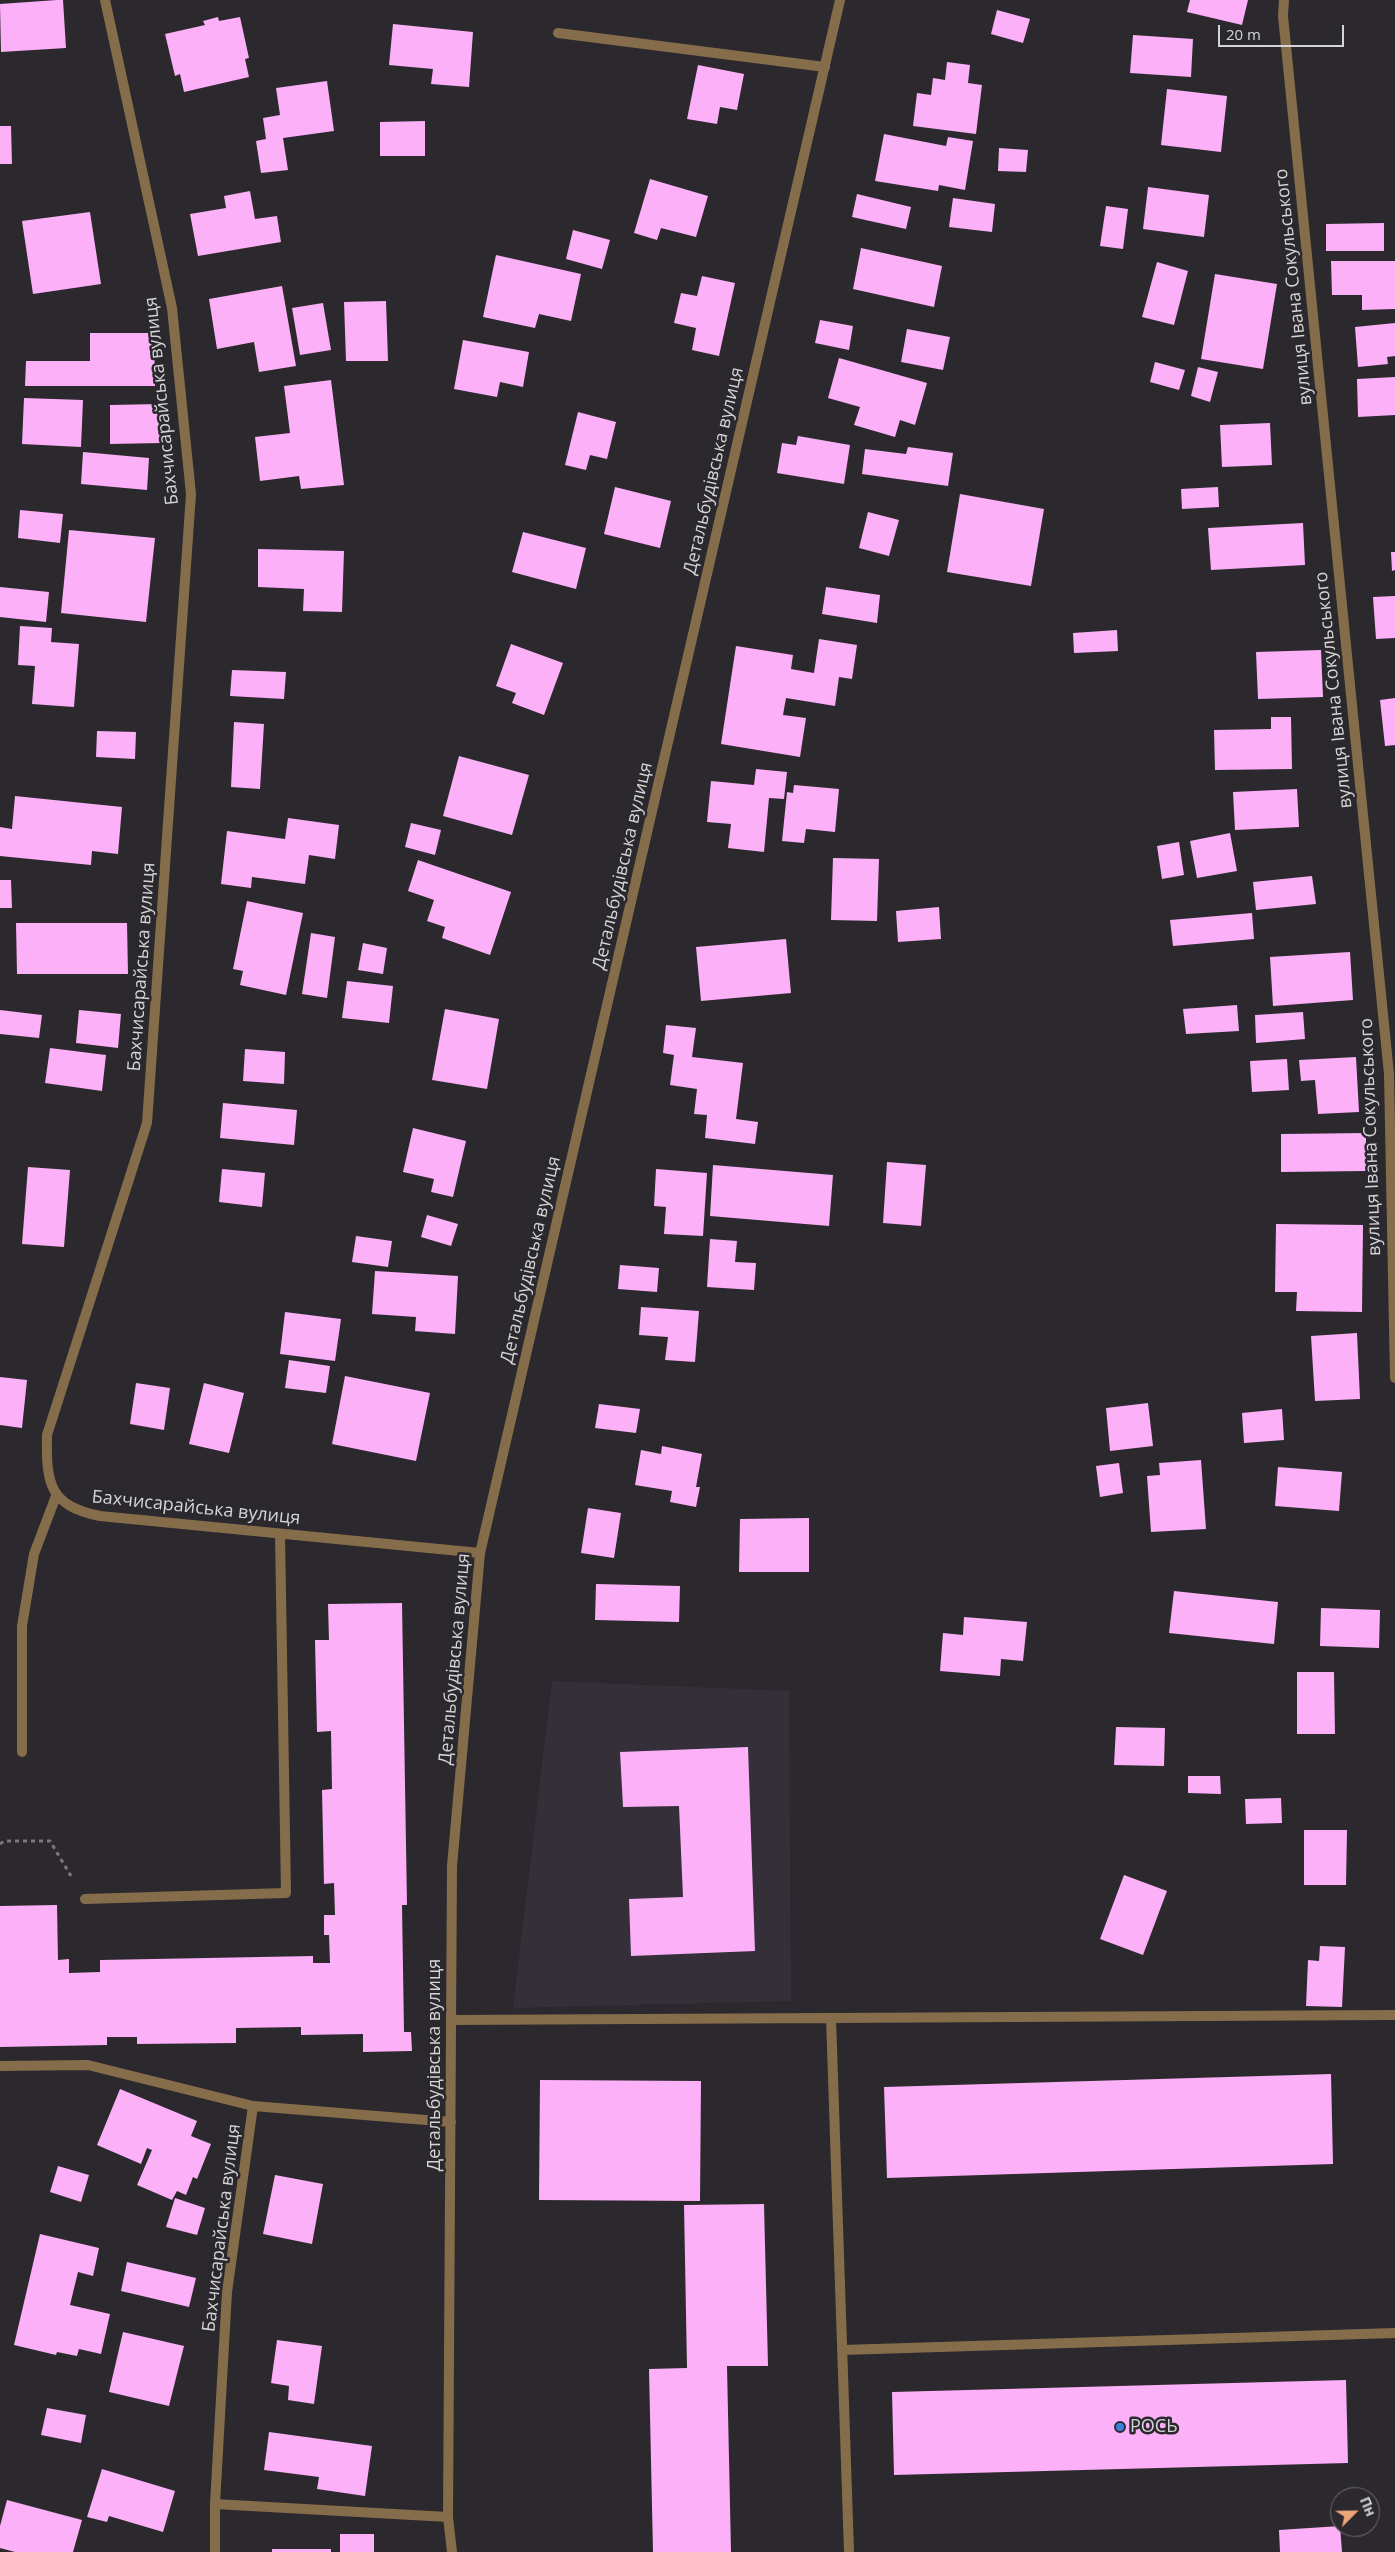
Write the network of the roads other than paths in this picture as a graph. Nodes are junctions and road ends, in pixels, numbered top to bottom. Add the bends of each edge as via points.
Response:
1 (105, 0) edge
2 (840, 0) edge
3 (1284, 0) edge
4 (558, 33) dead end
5 (825, 68) junction
6 (1395, 1378) edge
7 (56, 1496) junction
8 (280, 1534) junction
9 (480, 1553) junction
10 (22, 1752) dead end
11 (85, 1899) road end
12 (1395, 2015) edge
13 (830, 2018) junction
14 (452, 2020) junction
15 (0, 2066) edge
16 (253, 2106) junction
17 (451, 2122) junction
18 (1395, 2333) edge
19 (842, 2350) junction
20 (215, 2504) junction
21 (448, 2517) junction
22 (215, 2552) edge
23 (452, 2552) edge
24 (849, 2552) edge

1 - 7 street, Бахчисарайська вулиця via 172,308 191,494 148,1123 47,1435 46,1466
2 - 5 street, Детальбудівська вулиця
3 - 6 street, вулиця Івана Сокульського via 1285,36 1389,1074
4 - 5 street
5 - 9 street, Детальбудівська вулиця
7 - 8 street, Бахчисарайська вулиця via 78,1512 100,1516
7 - 10 street via 34,1554 22,1626
8 - 9 street, Бахчисарайська вулиця
8 - 11 street via 286,1893
9 - 14 street, Детальбудівська вулиця via 452,1866
12 - 13 street
13 - 14 street
13 - 19 street
14 - 17 street, Детальбудівська вулиця
15 - 16 street via 88,2065
16 - 17 street, Бахчисарайська вулиця
16 - 20 street, Бахчисарайська вулиця via 227,2292
17 - 21 street, Детальбудівська вулиця
18 - 19 street
19 - 24 street
20 - 21 street
20 - 22 street, Бахчисарайська вулиця
21 - 23 street, Детальбудівська вулиця

